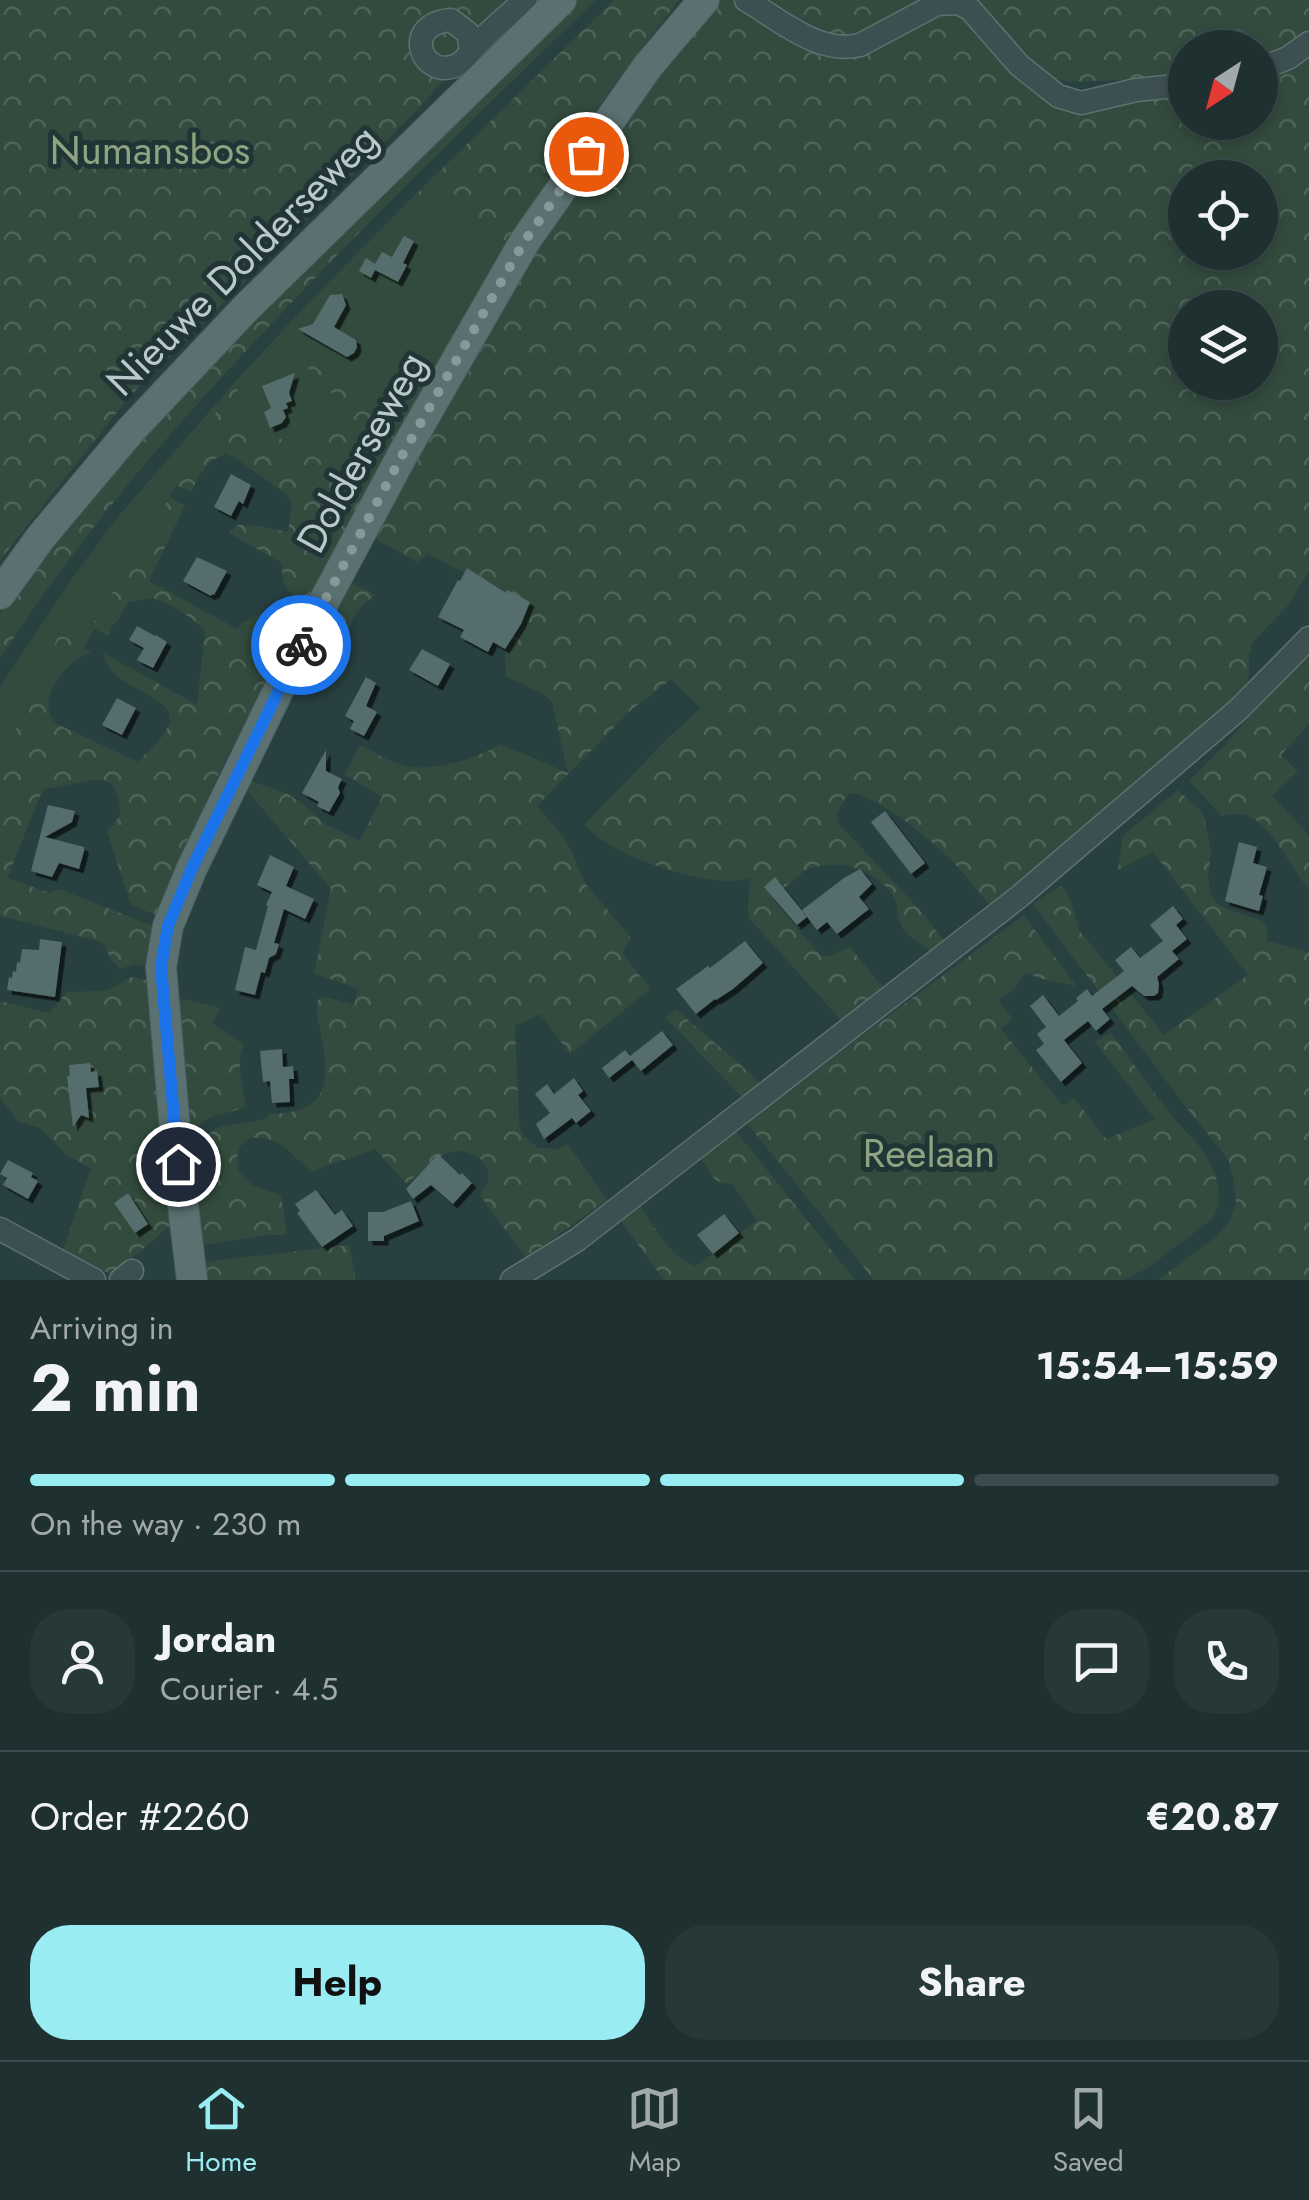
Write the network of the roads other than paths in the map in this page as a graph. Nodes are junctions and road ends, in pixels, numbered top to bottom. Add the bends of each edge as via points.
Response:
1 (525, 0) edge
2 (560, 0) edge
3 (704, 0) edge
4 (746, 0) edge
5 (1309, 43) edge
6 (471, 50) dead end
7 (1278, 62) edge
8 (1168, 87) edge
9 (0, 594) edge
10 (1309, 638) edge
11 (0, 1229) edge
12 (94, 1280) edge
13 (192, 1280) edge
14 (512, 1280) edge

1 - 6 street
2 - 9 main road, Nieuwe Dolderseweg via 234,320 94,473
3 - 13 main road, Dolderseweg via 648,66 524,242 298,650 168,926 161,967
4 - 8 street via 815,42 847,48 937,4 958,3 1058,96 1081,102
5 - 7 street
10 - 14 street via 1238,709 1020,896 578,1240
11 - 12 street

